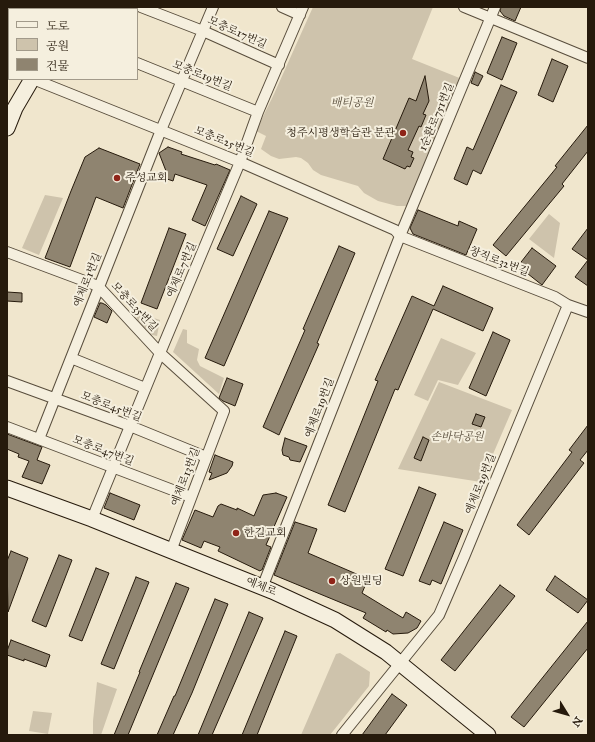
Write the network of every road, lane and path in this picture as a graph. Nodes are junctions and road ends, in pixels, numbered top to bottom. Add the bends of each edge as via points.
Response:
1 (141, 7) edge
2 (213, 7) edge
3 (282, 7) edge
4 (464, 7) edge
5 (495, 7) edge
6 (301, 11) edge
7 (491, 18) junction
8 (203, 31) junction
9 (588, 58) edge
10 (138, 63) edge
11 (279, 64) junction
12 (31, 80) edge
13 (35, 80) edge
14 (182, 81) junction
15 (258, 112) junction
16 (7, 128) edge
17 (161, 130) junction
18 (240, 162) junction
19 (400, 236) junction
20 (7, 252) edge
21 (98, 286) junction
22 (568, 305) junction
23 (588, 312) edge
24 (160, 353) junction
25 (70, 358) junction
26 (7, 381) edge
27 (145, 388) junction
28 (55, 398) junction
29 (224, 411) joint
30 (130, 426) junction
31 (7, 427) edge
32 (39, 439) junction
33 (206, 457) junction
34 (113, 468) junction
35 (7, 488) edge
36 (191, 497) junction
37 (92, 519) junction
38 (171, 551) junction
39 (262, 588) junction
40 (400, 663) junction
41 (342, 735) edge
42 (488, 735) edge

1 - 8 street, 모충로17번길
2 - 8 street, 예체로1번길
3 - 6 street
4 - 7 street
5 - 7 street, 1순환로751번길
6 - 11 street
7 - 9 street
7 - 19 street, 1순환로751번길
8 - 11 street, 모충로17번길
8 - 14 street, 예체로1번길
10 - 14 street, 모충로19번길
11 - 15 street
12 - 16 street via 14,108
13 - 17 street, 모충로25번길
14 - 15 street, 모충로19번길
14 - 17 street, 예체로1번길
15 - 18 street
17 - 18 street, 모충로25번길
17 - 21 street, 예체로1번길
18 - 19 street, 모충로25번길 via 395,230
18 - 24 street, 예체로7번길
19 - 22 street, 창직로32번길 via 555,297
19 - 39 street, 예체로19번길
20 - 21 street, 모충로35번길
21 - 24 street, 모충로35번길
21 - 25 street, 예체로1번길
22 - 23 street, 창직로32번길
22 - 40 street, 예체로29번길 via 439,615
24 - 27 street, 예체로7번길
24 - 29 street, 모충로35번길
25 - 27 street
25 - 28 street, 예체로1번길
26 - 28 street, 모충로45번길
27 - 30 street, 예체로7번길
28 - 30 street, 모충로45번길
28 - 32 street, 예체로1번길
29 - 33 street, 예체로13번길
30 - 33 street, 모충로45번길
30 - 34 street, 예체로7번길
31 - 32 street, 모충로47번길
32 - 34 street, 모충로47번길
33 - 36 street, 예체로13번길
34 - 36 street, 모충로47번길
34 - 37 street, 예체로7번길
35 - 37 street, 예체로
36 - 38 street, 예체로13번길
37 - 38 street, 예체로
38 - 39 street, 예체로
39 - 40 street, 예체로 via 335,620
40 - 41 street, 예체로29번길
40 - 42 street, 예체로

